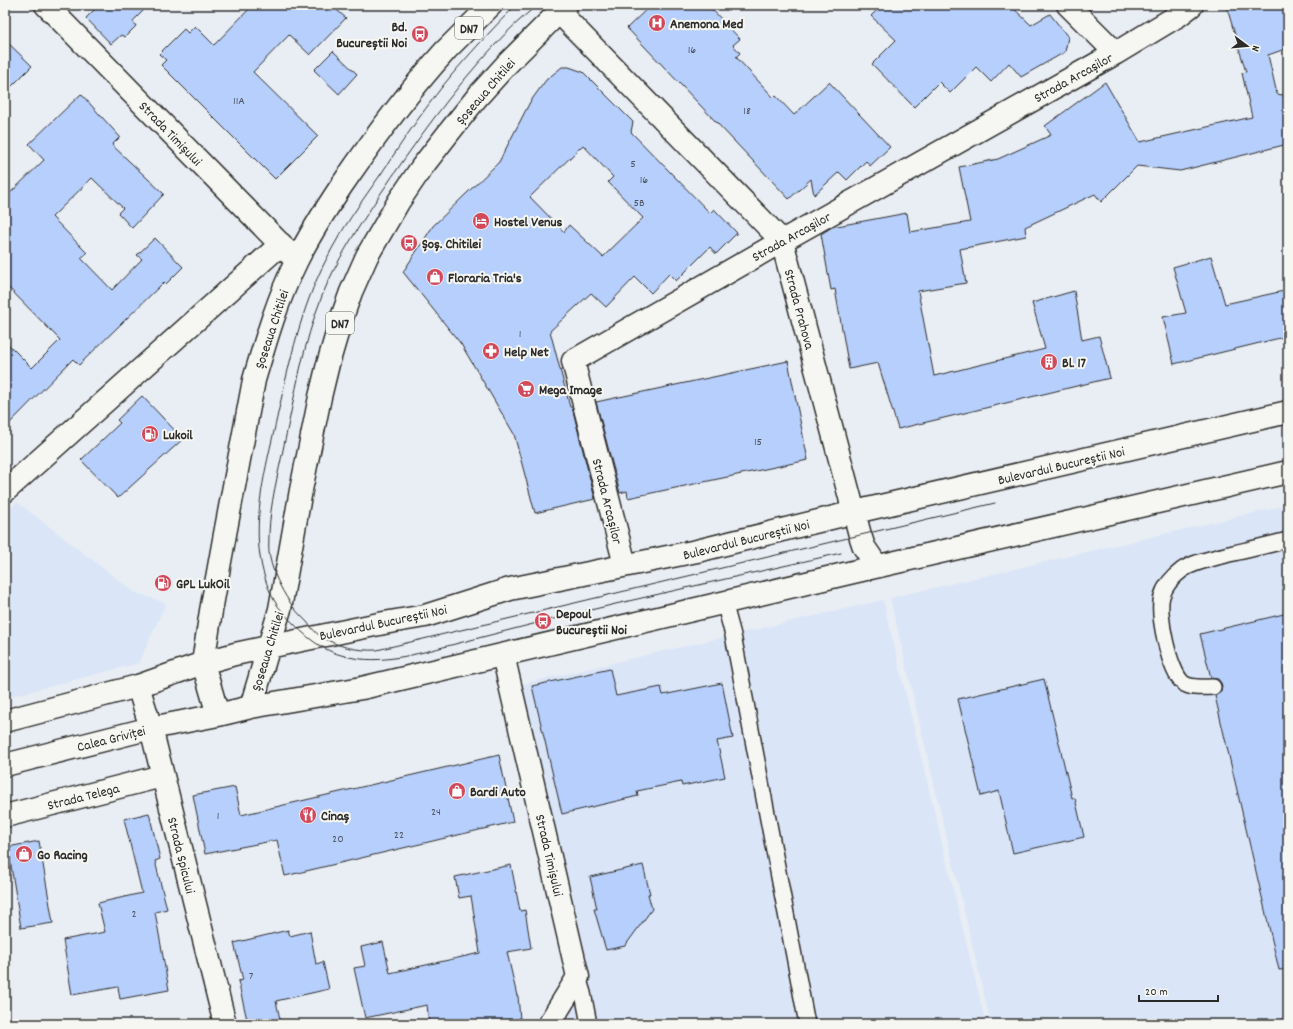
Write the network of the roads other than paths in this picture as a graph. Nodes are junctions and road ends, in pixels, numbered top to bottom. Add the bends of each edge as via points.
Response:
1 (46, 5) edge
2 (491, 5) edge
3 (1068, 5) edge
4 (1192, 5) edge
5 (562, 8) edge
6 (1116, 53) junction
7 (782, 241) junction
8 (281, 244) junction
9 (297, 260) junction
10 (1288, 412) edge
11 (1288, 472) edge
12 (9, 480) edge
13 (854, 512) junction
14 (1288, 540) edge
15 (625, 565) junction
16 (877, 566) junction
17 (724, 602) junction
18 (268, 647) junction
19 (503, 655) junction
20 (203, 663) junction
21 (138, 686) junction
22 (1213, 687) dead end
23 (250, 706) junction
24 (218, 715) junction
25 (5, 721) edge
26 (151, 728) junction
27 (5, 765) edge
28 (162, 776) junction
29 (5, 816) edge
30 (578, 977) junction
31 (225, 1024) edge
32 (549, 1024) edge
33 (589, 1024) edge
34 (806, 1024) edge

1 - 8 main road, Strada Timișului
2 - 9 main road, Șoseaua Chitilei / DN7 via 446,50 405,98 349,174
3 - 6 main road
4 - 6 main road, Strada Arcașilor
5 - 7 main road, Strada Prahova
5 - 18 main road, Șoseaua Chitilei / DN7 via 502,69 450,131 399,201 367,256 343,313 328,364 280,609
6 - 7 main road, Strada Arcașilor
7 - 13 main road, Strada Prahova
7 - 15 main road, Strada Arcașilor via 573,361
8 - 9 main road, Strada Timișului
8 - 12 main road
9 - 20 main road, Șoseaua Chitilei / DN7 via 280,299 254,380
10 - 13 main road, Bulevardul Bucureștii Noi
11 - 16 main road
13 - 15 main road, Bulevardul Bucureștii Noi via 698,551
13 - 16 main road, Strada Prahova via 864,547
14 - 22 lane via 1205,560 1183,569 1169,583 1162,596 1161,620 1172,667 1183,683 1194,687
15 - 18 main road, Bulevardul Bucureștii Noi via 510,589 425,616
16 - 17 main road
17 - 19 main road
17 - 34 lane via 733,635
18 - 20 main road, Bulevardul Bucureștii Noi
18 - 23 main road, Șoseaua Chitilei / DN7
19 - 23 main road via 362,688
19 - 30 main road, Strada Timișului
20 - 21 main road
20 - 24 main road, Șoseaua Chitilei / DN7
21 - 25 main road
21 - 26 main road, Strada Spicului
23 - 24 main road
24 - 26 main road, Calea Griviței
26 - 27 main road, Calea Griviței
26 - 28 main road, Strada Spicului
28 - 29 main road, Strada Telega
28 - 31 main road, Strada Spicului
30 - 32 main road
30 - 33 lane

